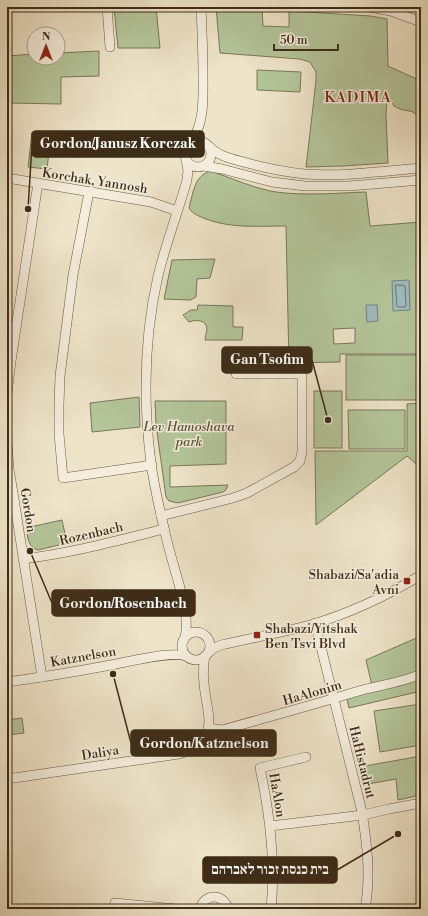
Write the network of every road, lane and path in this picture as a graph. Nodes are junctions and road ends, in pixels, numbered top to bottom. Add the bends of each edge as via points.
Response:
1 (107, 7) edge
2 (201, 7) edge
3 (369, 7) edge
4 (390, 9) edge
5 (421, 22) edge
6 (110, 47) dead end
7 (202, 111) junction
8 (190, 143) junction
9 (208, 146) junction
10 (186, 160) junction
11 (202, 167) junction
12 (421, 168) edge
13 (7, 178) edge
14 (421, 180) edge
15 (186, 182) junction
16 (38, 184) junction
17 (89, 192) junction
18 (177, 211) junction
19 (236, 374) dead end
20 (7, 393) edge
21 (7, 443) edge
22 (152, 465) junction
23 (10, 500) edge
24 (161, 516) junction
25 (164, 529) junction
26 (23, 559) junction
27 (421, 575) edge
28 (184, 605) junction
29 (315, 623) junction
30 (203, 635) junction
31 (184, 640) junction
32 (235, 642) junction
33 (207, 654) junction
34 (164, 655) junction
35 (188, 657) junction
36 (421, 674) edge
37 (42, 677) junction
38 (7, 682) edge
39 (203, 683) junction
40 (334, 699) junction
41 (208, 728) junction
42 (306, 757) dead end
43 (7, 779) edge
44 (421, 803) edge
45 (363, 815) junction
46 (270, 826) junction
47 (114, 909) edge
48 (175, 909) edge
49 (200, 909) edge
50 (228, 909) edge
51 (271, 909) edge
52 (365, 909) edge

1 - 6 street
2 - 7 street
3 - 4 street
4 - 5 street
7 - 8 street via 197,132
7 - 9 street via 203,131
8 - 9 street via 204,142
8 - 10 street via 185,152
9 - 11 street via 211,156 209,162
9 - 12 street via 225,157 274,170 300,173 348,174
10 - 11 street via 192,166
10 - 15 street
11 - 14 street via 212,166 272,182 305,186 349,186
11 - 15 street via 192,173
13 - 16 street, Korchak, Yannosh
15 - 18 street
16 - 17 street, Korchak, Yannosh
16 - 20 street
17 - 18 street, Korchak, Yannosh via 151,202
17 - 22 street via 73,275 60,376 59,420 63,478
18 - 22 street via 158,276 148,342 146,396
19 - 24 street via 302,374 300,461 294,467 241,495
21 - 23 street, Gordon
22 - 24 street
23 - 26 street, Gordon
24 - 25 street
25 - 26 street, Rozenbach via 84,549
25 - 28 street
26 - 37 street, Gordon
27 - 29 street via 366,605
28 - 30 street via 192,623
28 - 31 street via 187,625
29 - 32 street
29 - 40 street, HaHistadrut
30 - 31 street via 194,633
30 - 32 street via 224,642
30 - 33 street via 209,644
31 - 34 street, Katznelson via 176,649
31 - 35 street via 182,649
32 - 33 street via 216,646
33 - 35 street via 198,660
33 - 39 street via 203,668
34 - 35 street, Katznelson via 177,654
34 - 37 street, Katznelson
35 - 39 street
36 - 40 street, HaAlonim
37 - 38 street, Katznelson
39 - 41 street via 209,717
40 - 41 street, HaAlonim via 222,730
40 - 45 street, HaHistadrut
41 - 43 street, Daliya via 201,744 179,754
42 - 46 street, HaAlon via 260,768
44 - 45 street, HaAlon
45 - 46 street, HaAlon
45 - 52 street, HaHistadrut via 368,861
46 - 51 street, HaAlon via 273,859
47 - 48 street via 115,903
49 - 50 street via 204,901 214,897 224,901

